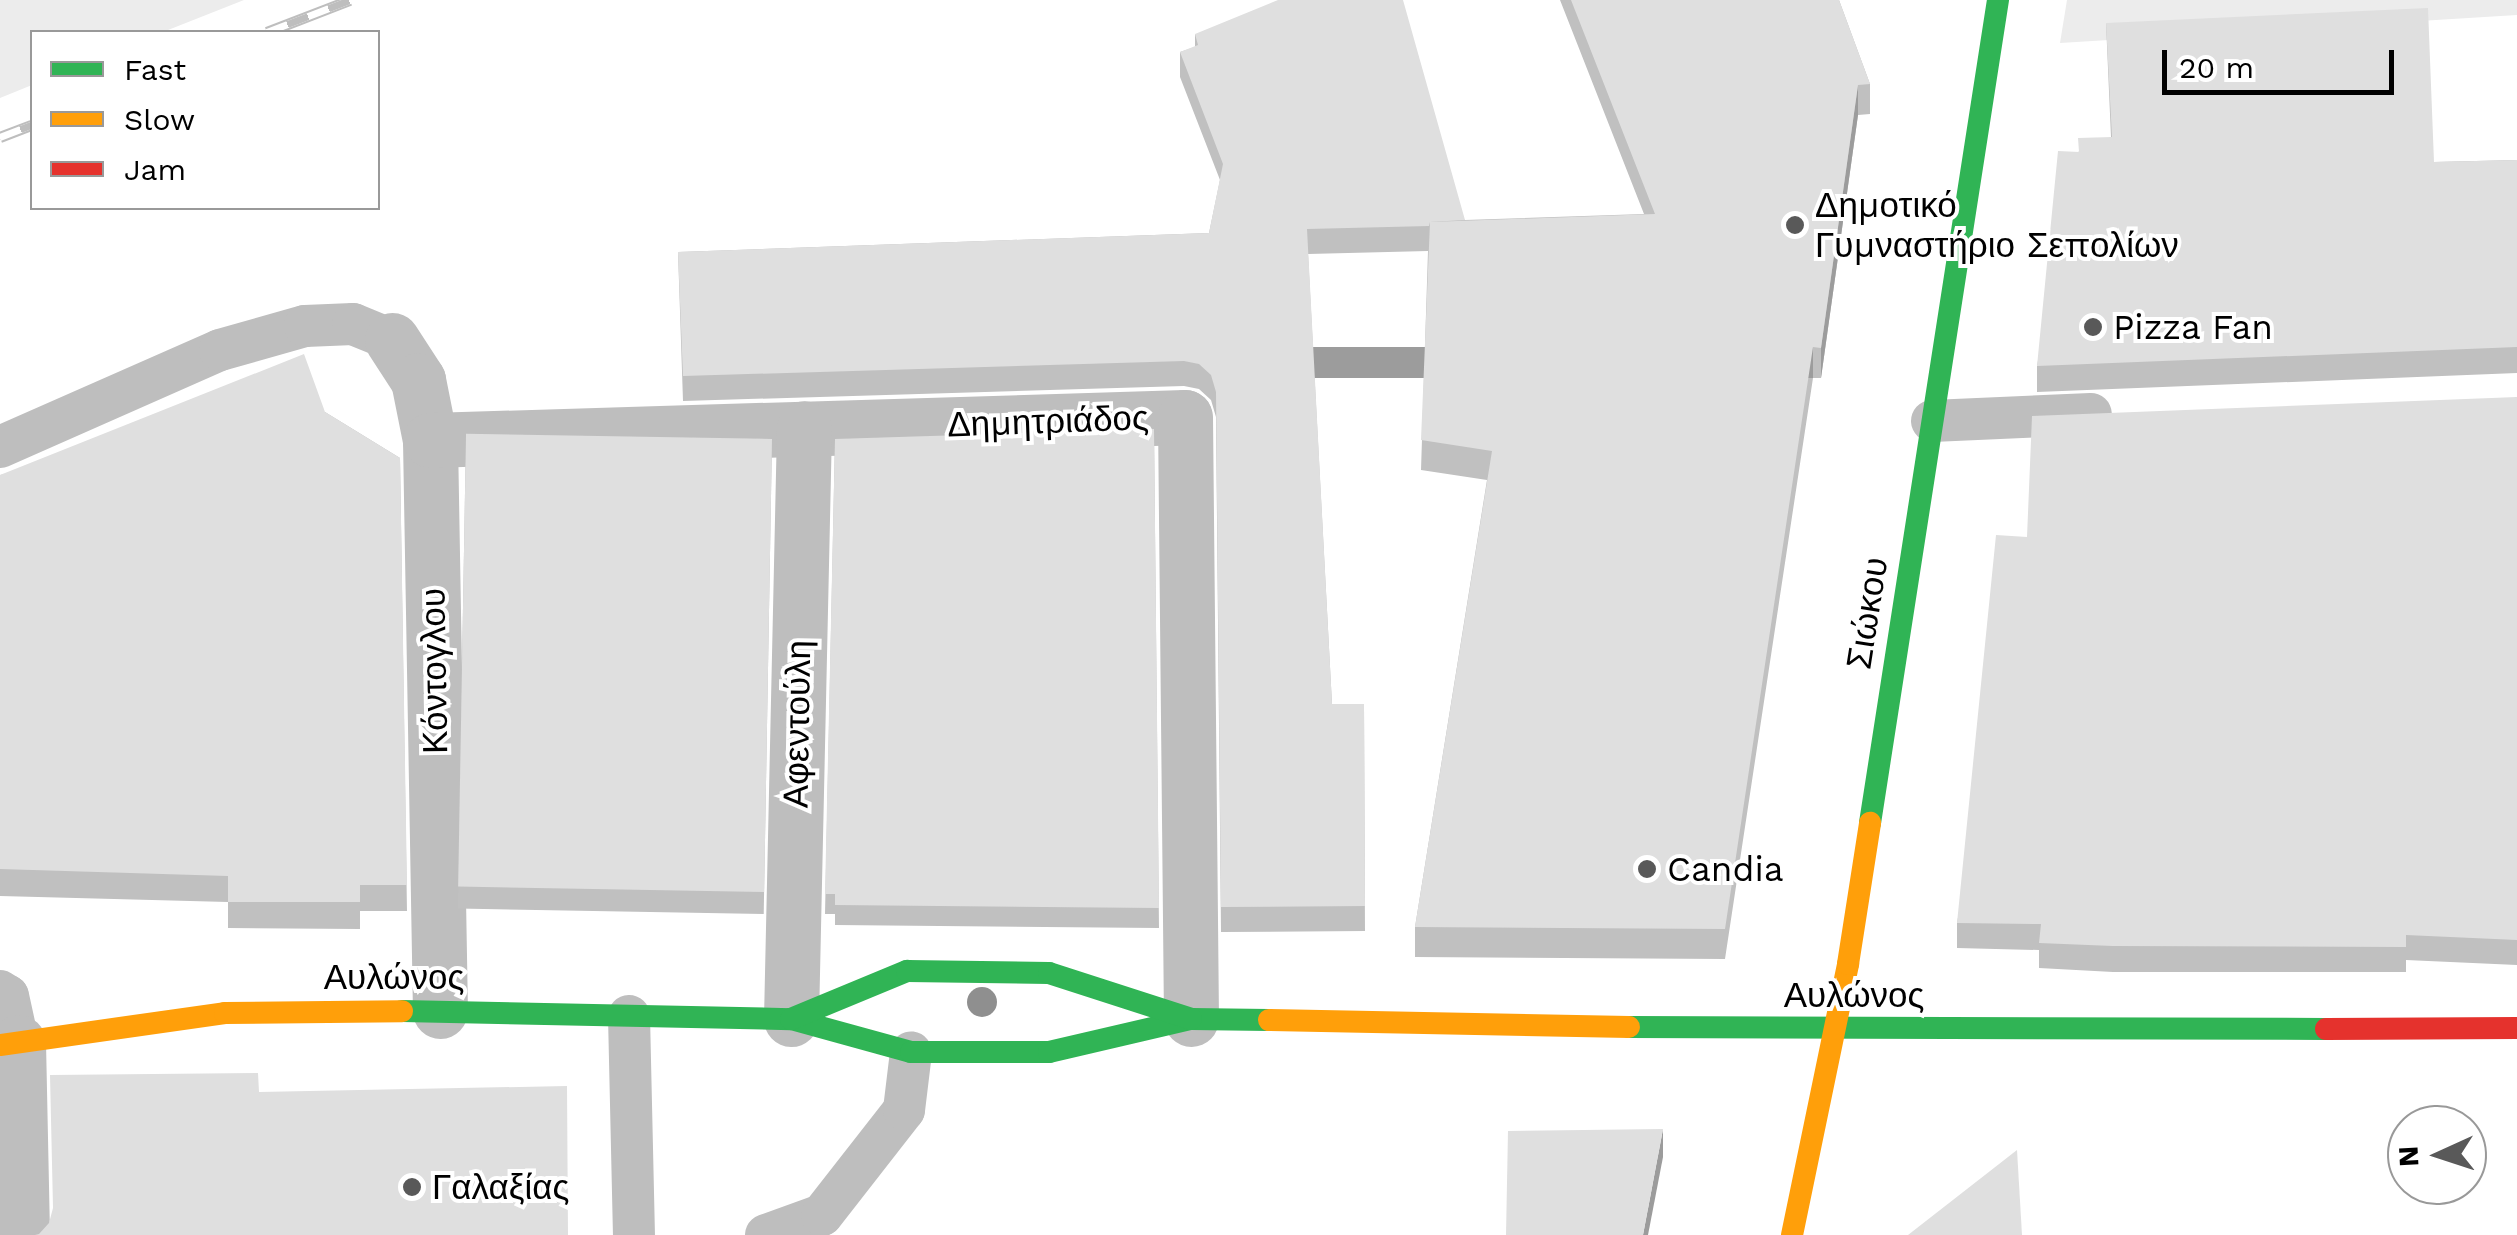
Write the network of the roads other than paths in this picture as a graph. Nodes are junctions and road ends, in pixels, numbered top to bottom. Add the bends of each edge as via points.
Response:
1 (1998, 0) edge
2 (392, 340) joint
3 (2127, 413) edge
4 (1932, 421) junction
5 (804, 428) junction
6 (430, 440) junction
7 (0, 447) edge
8 (0, 991) edge
9 (440, 1011) junction
10 (629, 1016) junction
11 (791, 1019) junction
12 (1191, 1019) junction
13 (2517, 1028) edge
14 (1835, 1031) junction
15 (9, 1044) edge
16 (911, 1052) junction
17 (22, 1235) edge
18 (634, 1235) edge
19 (766, 1235) edge
20 (1792, 1235) edge

1 - 4 street, Σιώκου
2 - 6 street, Κόντογλου via 418,380
2 - 7 lane via 353,324 305,326 220,350
3 - 4 lane
4 - 14 street, Σιώκου
5 - 6 street, Δημητριάδος
5 - 11 street, Αφεντούλη
5 - 12 street, Δημητριάδος via 1185,417
6 - 9 street, Κόντογλου
8 - 15 lane via 8,996
9 - 10 street, Αυλώνος
9 - 15 street, Αυλώνος via 225,1013
10 - 11 street, Αυλώνος
10 - 18 lane
11 - 12 street, Αυλώνος via 907,972 1049,973
11 - 16 street, Αυλώνος
12 - 14 street, Αυλώνος
12 - 16 street, Αυλώνος via 1049,1052
13 - 14 street, Αυλώνος
14 - 20 street, Σιώκου
15 - 17 street
16 - 19 lane via 904,1110 822,1215

